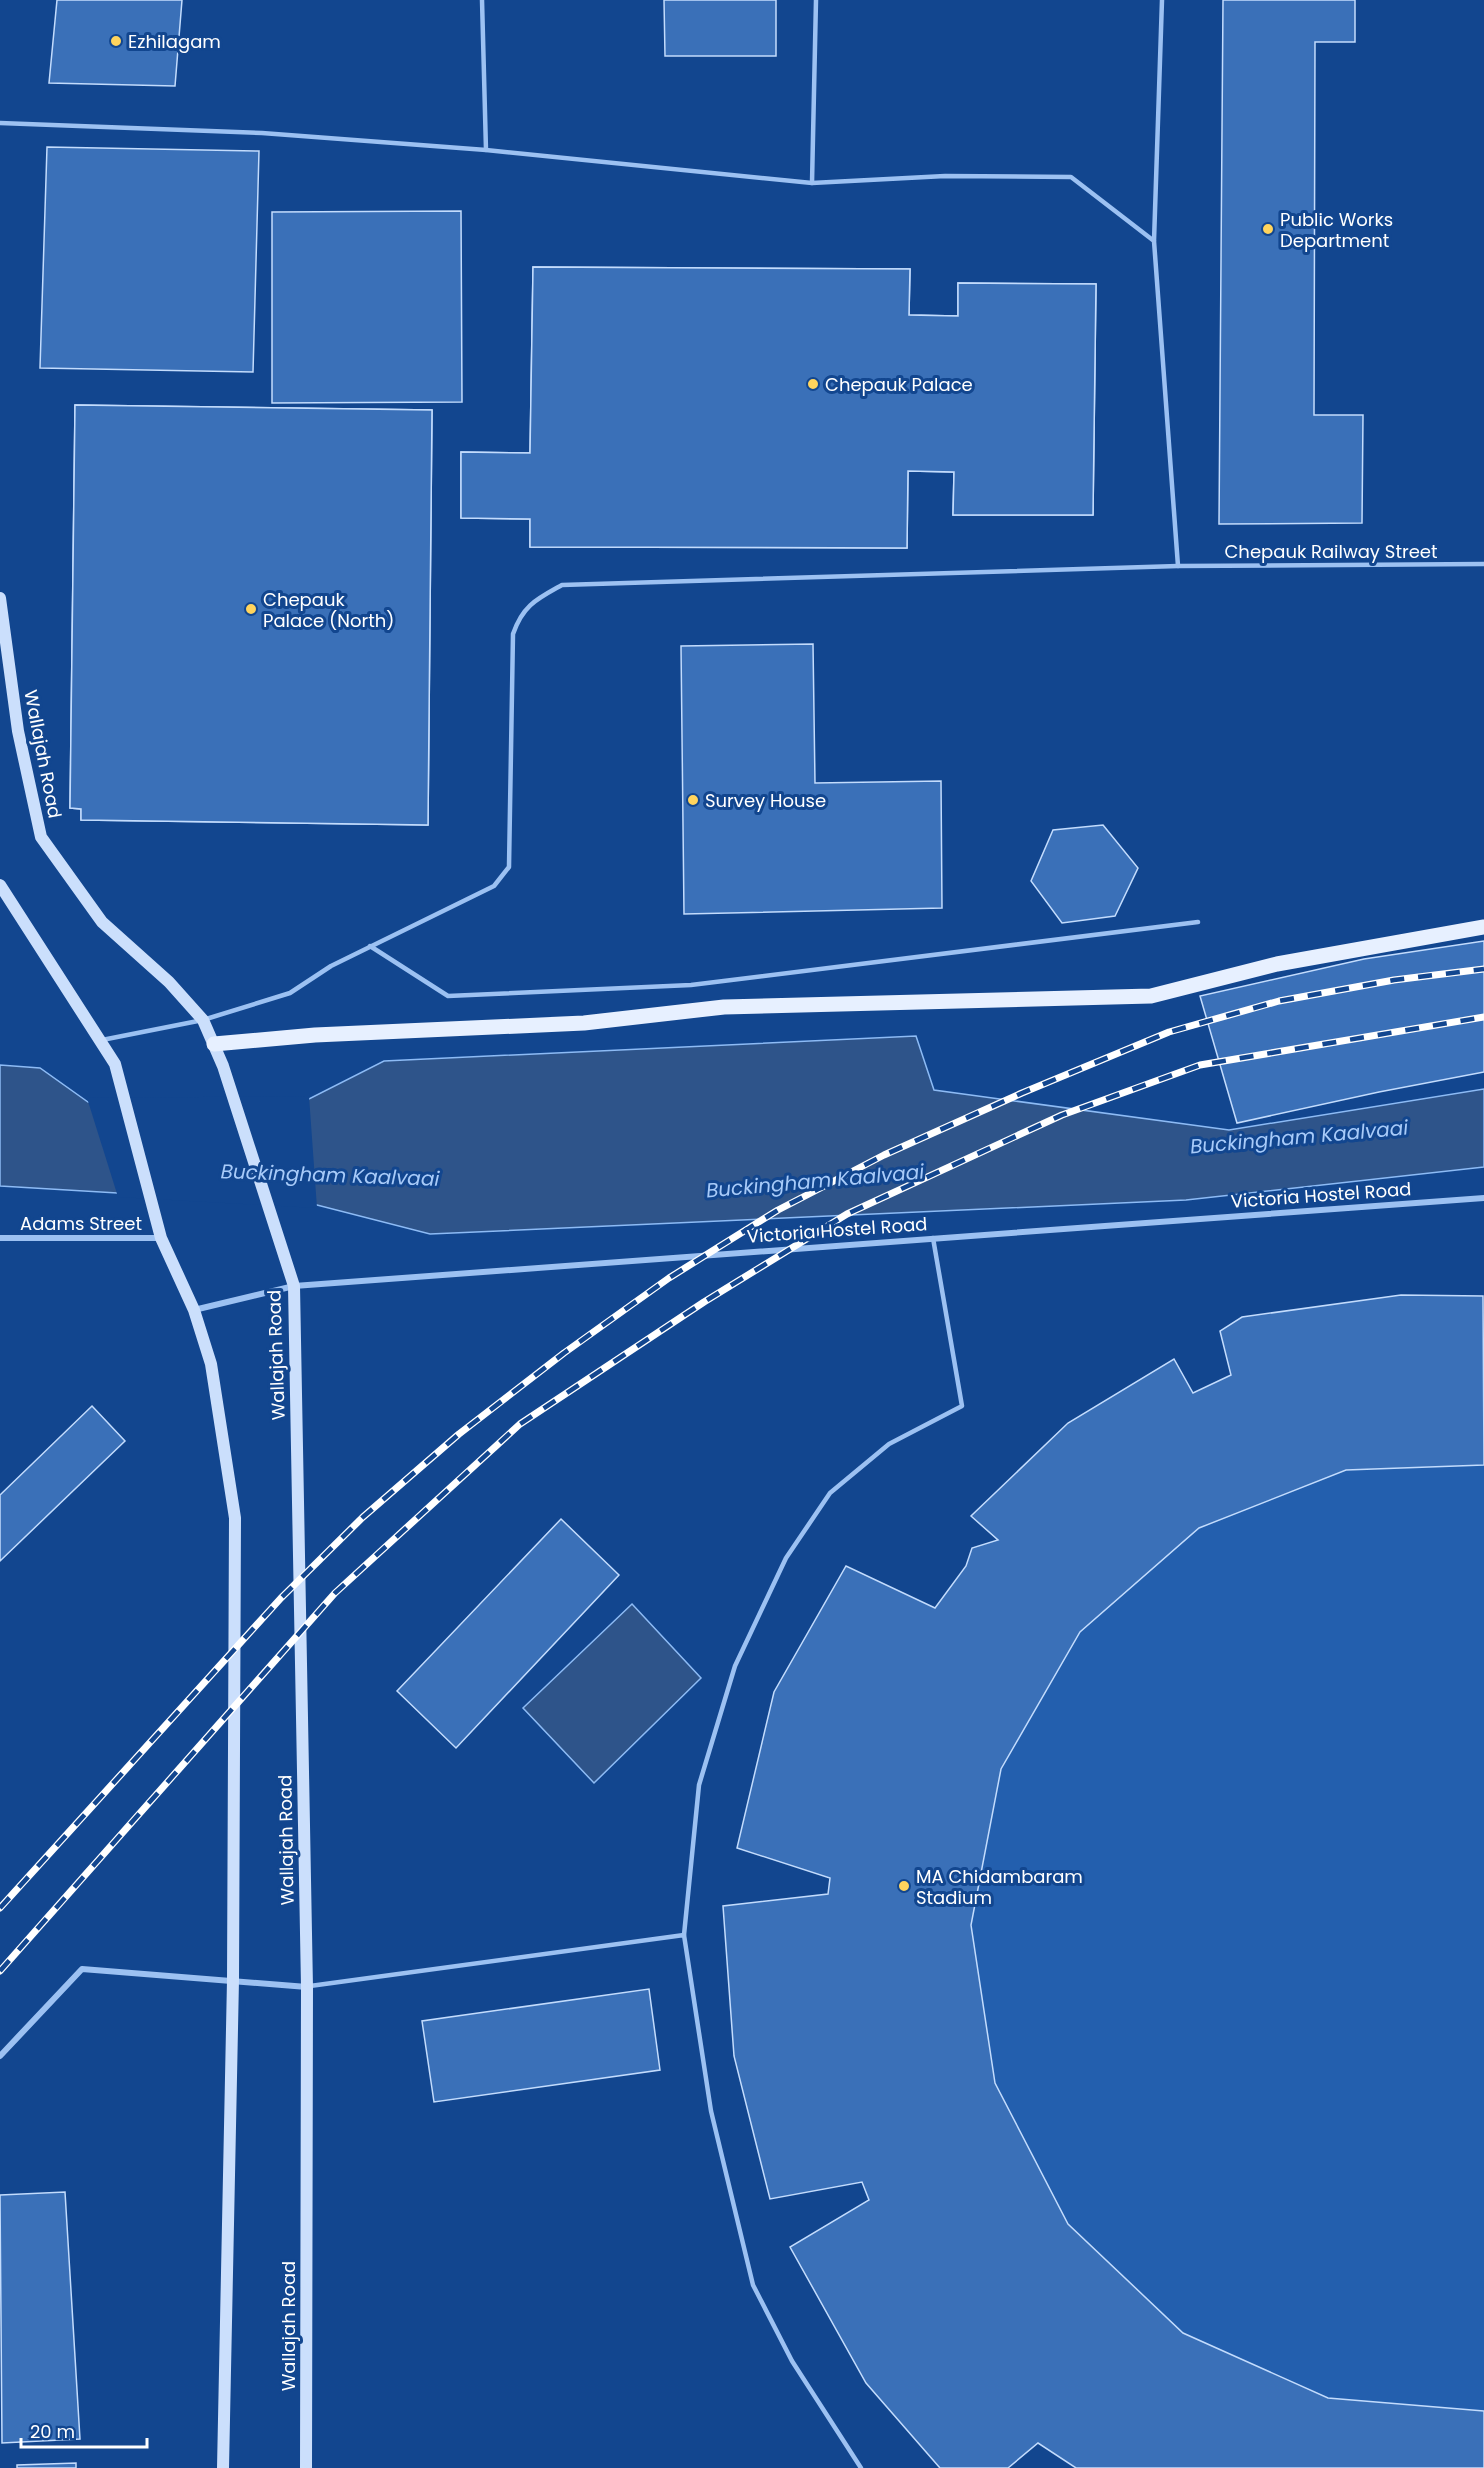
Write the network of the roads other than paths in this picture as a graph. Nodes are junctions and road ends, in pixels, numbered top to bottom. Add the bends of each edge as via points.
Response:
1 (482, 0) edge
2 (816, 0) edge
3 (1162, 0) edge
4 (0, 123) edge
5 (486, 150) junction
6 (812, 183) junction
7 (1154, 241) junction
8 (1484, 564) edge
9 (1178, 566) junction
10 (0, 598) edge
11 (0, 885) edge
12 (1198, 922) dead end
13 (1484, 927) edge
14 (370, 946) junction
15 (203, 1020) junction
16 (102, 1040) junction
17 (214, 1044) junction
18 (1484, 1198) edge
19 (0, 1238) edge
20 (161, 1238) junction
21 (933, 1238) junction
22 (294, 1287) junction
23 (194, 1310) junction
24 (684, 1935) junction
25 (233, 1980) junction
26 (307, 1987) junction
27 (0, 2056) edge
28 (223, 2468) edge
29 (306, 2468) edge
30 (861, 2468) edge

1 - 5 lane
2 - 6 lane
3 - 7 lane
4 - 5 lane via 262,133
5 - 6 lane
6 - 7 lane via 945,176 1071,177
7 - 9 lane
8 - 9 lane, Chepauk Railway Street
9 - 14 lane, Chepauk Railway Street via 562,585 533,601 519,617 513,634 509,867 494,886
10 - 15 main road, Wallajah Road via 18,731 41,837 102,922 170,982
11 - 16 main road
12 - 14 lane via 691,985 448,996
13 - 17 main road via 1277,964 1151,996 724,1007 584,1023 315,1035
14 - 15 lane, Chepauk Railway Street via 290,993
15 - 16 lane, Chepauk Railway Street
15 - 17 main road, Wallajah Road
16 - 20 main road via 115,1064
17 - 22 main road, Wallajah Road
18 - 21 street, Victoria Hostel Road
19 - 20 street, Adams Street
20 - 23 main road
21 - 22 street, Victoria Hostel Road
21 - 24 lane via 962,1406 889,1444 830,1493 786,1558 735,1665 699,1785
22 - 23 street, Victoria Hostel Road
22 - 26 main road, Wallajah Road
23 - 25 main road via 211,1364 235,1518
24 - 26 lane
24 - 30 lane via 711,2111 753,2285 792,2361
25 - 26 street
25 - 27 street via 82,1969
25 - 28 main road
26 - 29 main road, Wallajah Road

